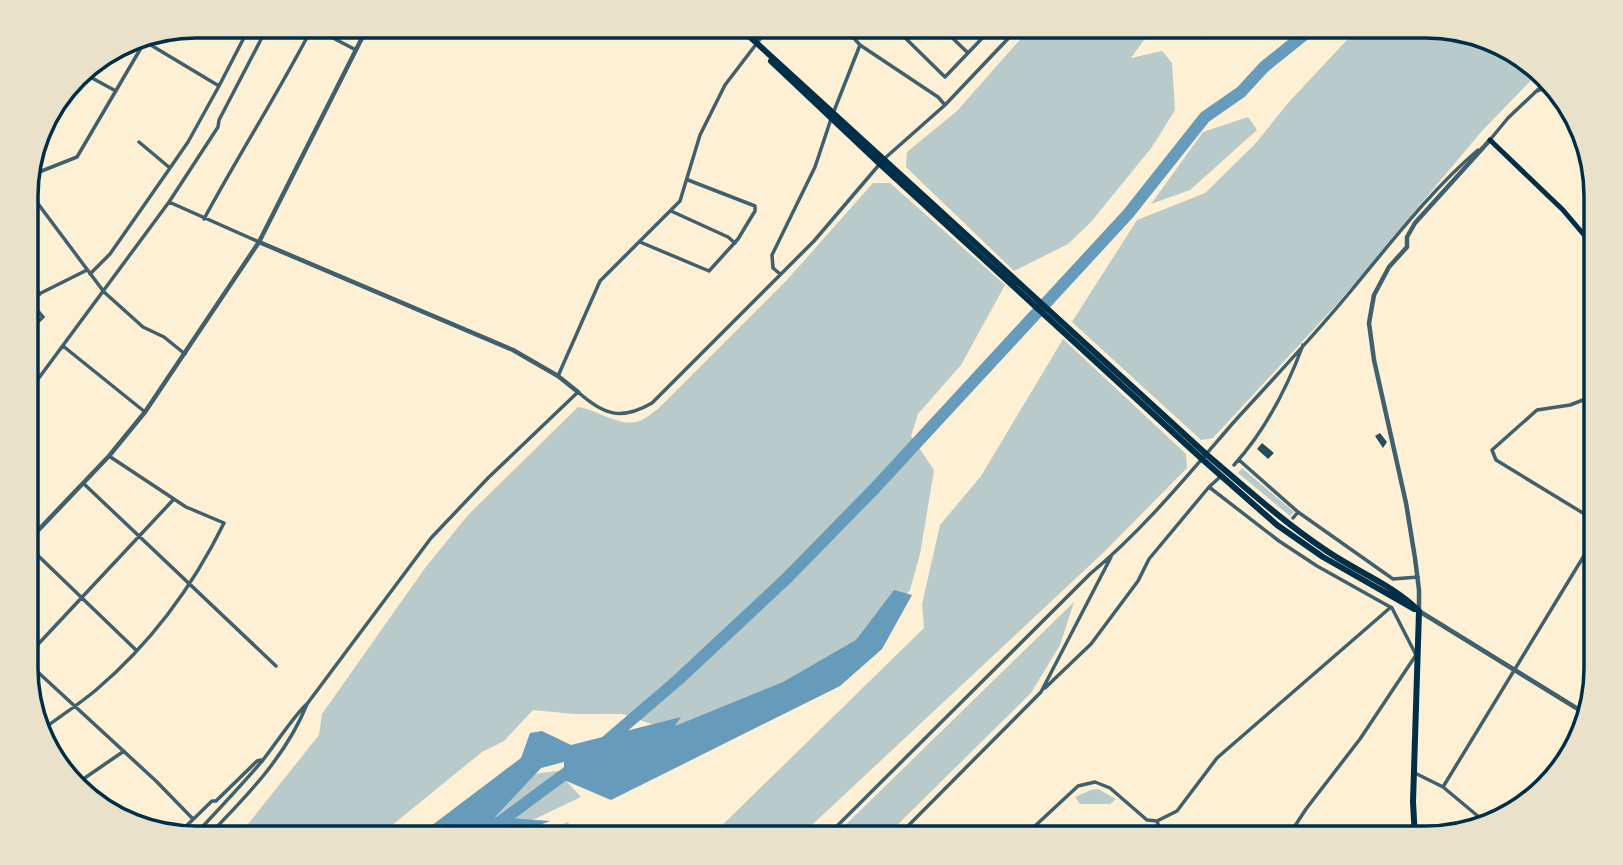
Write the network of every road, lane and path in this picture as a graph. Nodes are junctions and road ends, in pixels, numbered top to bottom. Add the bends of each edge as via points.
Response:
1 (854, 38) edge
2 (905, 38) edge
3 (953, 38) edge
4 (981, 38) edge
5 (1008, 38) edge
6 (243, 39) edge
7 (261, 39) edge
8 (306, 39) edge
9 (335, 39) edge
10 (362, 39) edge
11 (746, 39) edge
12 (751, 39) edge
13 (760, 39) edge
14 (152, 45) edge
15 (860, 45) junction
16 (140, 49) edge
17 (356, 50) junction
18 (968, 53) junction
19 (92, 78) edge
20 (219, 86) junction
21 (1540, 87) edge
22 (1542, 89) edge
23 (114, 90) junction
24 (1530, 94) junction
25 (945, 105) junction
26 (844, 126) junction
27 (1490, 140) junction
28 (139, 142) dead end
29 (882, 162) junction
30 (170, 168) junction
31 (41, 171) edge
32 (688, 180) junction
33 (169, 202) junction
34 (39, 205) edge
35 (670, 211) junction
36 (204, 219) junction
37 (1584, 233) edge
38 (639, 241) junction
39 (259, 242) junction
40 (735, 243) junction
41 (88, 272) junction
42 (780, 275) junction
43 (104, 292) junction
44 (40, 294) edge
45 (1304, 344) junction
46 (63, 346) junction
47 (185, 354) junction
48 (558, 376) junction
49 (39, 379) edge
50 (578, 392) junction
51 (1584, 399) edge
52 (145, 412) junction
53 (109, 456) junction
54 (1204, 457) junction
55 (1239, 460) junction
56 (1234, 466) dead end
57 (1226, 472) dead end
58 (83, 483) junction
59 (1209, 487) junction
60 (173, 500) junction
61 (1298, 512) junction
62 (1584, 514) edge
63 (1293, 518) dead end
64 (38, 532) edge
65 (1282, 536) dead end
66 (139, 537) junction
67 (1279, 541) junction
68 (38, 555) edge
69 (1584, 555) edge
70 (1112, 556) junction
71 (1418, 577) junction
72 (189, 583) junction
73 (82, 598) junction
74 (1391, 607) junction
75 (1419, 611) junction
76 (38, 644) edge
77 (136, 650) junction
78 (1416, 655) junction
79 (276, 666) dead end
80 (1514, 668) junction
81 (38, 673) edge
82 (1041, 692) junction
83 (307, 705) junction
84 (74, 706) junction
85 (1579, 709) edge
86 (49, 725) edge
87 (124, 751) junction
88 (263, 760) junction
89 (1415, 773) junction
90 (84, 779) edge
91 (1443, 787) junction
92 (1479, 817) edge
93 (193, 819) junction
94 (1157, 821) junction
95 (186, 826) edge
96 (203, 826) edge
97 (217, 826) edge
98 (837, 826) edge
99 (908, 826) edge
100 (1035, 826) edge
101 (1158, 826) edge
102 (1295, 826) edge
103 (1414, 826) edge

1 - 15 street
2 - 18 street via 945,77
3 - 18 street
4 - 18 street
5 - 25 street
6 - 20 street
7 - 33 street via 218,127
8 - 36 street
9 - 17 street
10 - 17 street
11 - 26 highway
12 - 26 highway
13 - 32 street via 725,85 699,135
14 - 20 street
15 - 25 street
15 - 42 street via 815,167 772,255 773,268
16 - 23 street
17 - 39 street
19 - 23 street
20 - 30 street
21 - 24 street
22 - 24 street
23 - 31 street via 77,157
24 - 27 street
25 - 29 street
26 - 29 highway
27 - 37 main road
27 - 45 street via 1411,219
27 - 71 street via 1415,223 1406,247 1374,295 1369,323
28 - 30 street
29 - 42 street
29 - 54 highway
30 - 41 street via 110,254
32 - 35 street via 680,201
32 - 40 street via 755,206
33 - 36 street
33 - 43 street
34 - 41 street
35 - 38 street
35 - 40 street
36 - 39 street
38 - 40 street via 709,271
38 - 48 street via 600,281
39 - 47 street
39 - 48 street via 513,350
41 - 43 street
41 - 44 street
42 - 50 street via 652,403 638,411 609,413
43 - 46 street
43 - 47 street via 143,327
45 - 54 street
45 - 55 street via 1268,418
46 - 49 street
46 - 52 street
47 - 52 street
48 - 50 street
50 - 83 street via 431,538
51 - 62 street via 1537,410 1492,450 1496,460
52 - 53 street
53 - 58 street
53 - 60 street
54 - 70 street
54 - 75 highway via 1277,524 1323,557 1406,598
55 - 56 street
55 - 61 street
57 - 59 street
58 - 64 street
58 - 66 street
59 - 67 street
59 - 82 street via 1149,559 1091,644
60 - 66 street
60 - 72 street via 224,523
61 - 63 street
61 - 71 street via 1393,579
65 - 67 street
66 - 72 street
66 - 73 street
67 - 74 street
68 - 73 street
69 - 80 street
70 - 82 street
70 - 98 street
71 - 75 street
72 - 77 street
72 - 79 street
73 - 76 street
73 - 77 street
74 - 78 street
74 - 94 street via 1217,758 1177,811
75 - 78 highway
75 - 80 street
77 - 84 street
78 - 89 highway
78 - 102 street
80 - 85 street
80 - 91 street
81 - 84 street
82 - 99 street
83 - 88 street
83 - 97 street via 278,757
84 - 86 street
84 - 87 street
87 - 90 street
87 - 93 street
88 - 93 street
88 - 96 street
89 - 91 street
89 - 103 highway
91 - 92 street
93 - 95 street
94 - 100 street via 1147,820 1110,788 1095,782 1078,786
94 - 101 street

